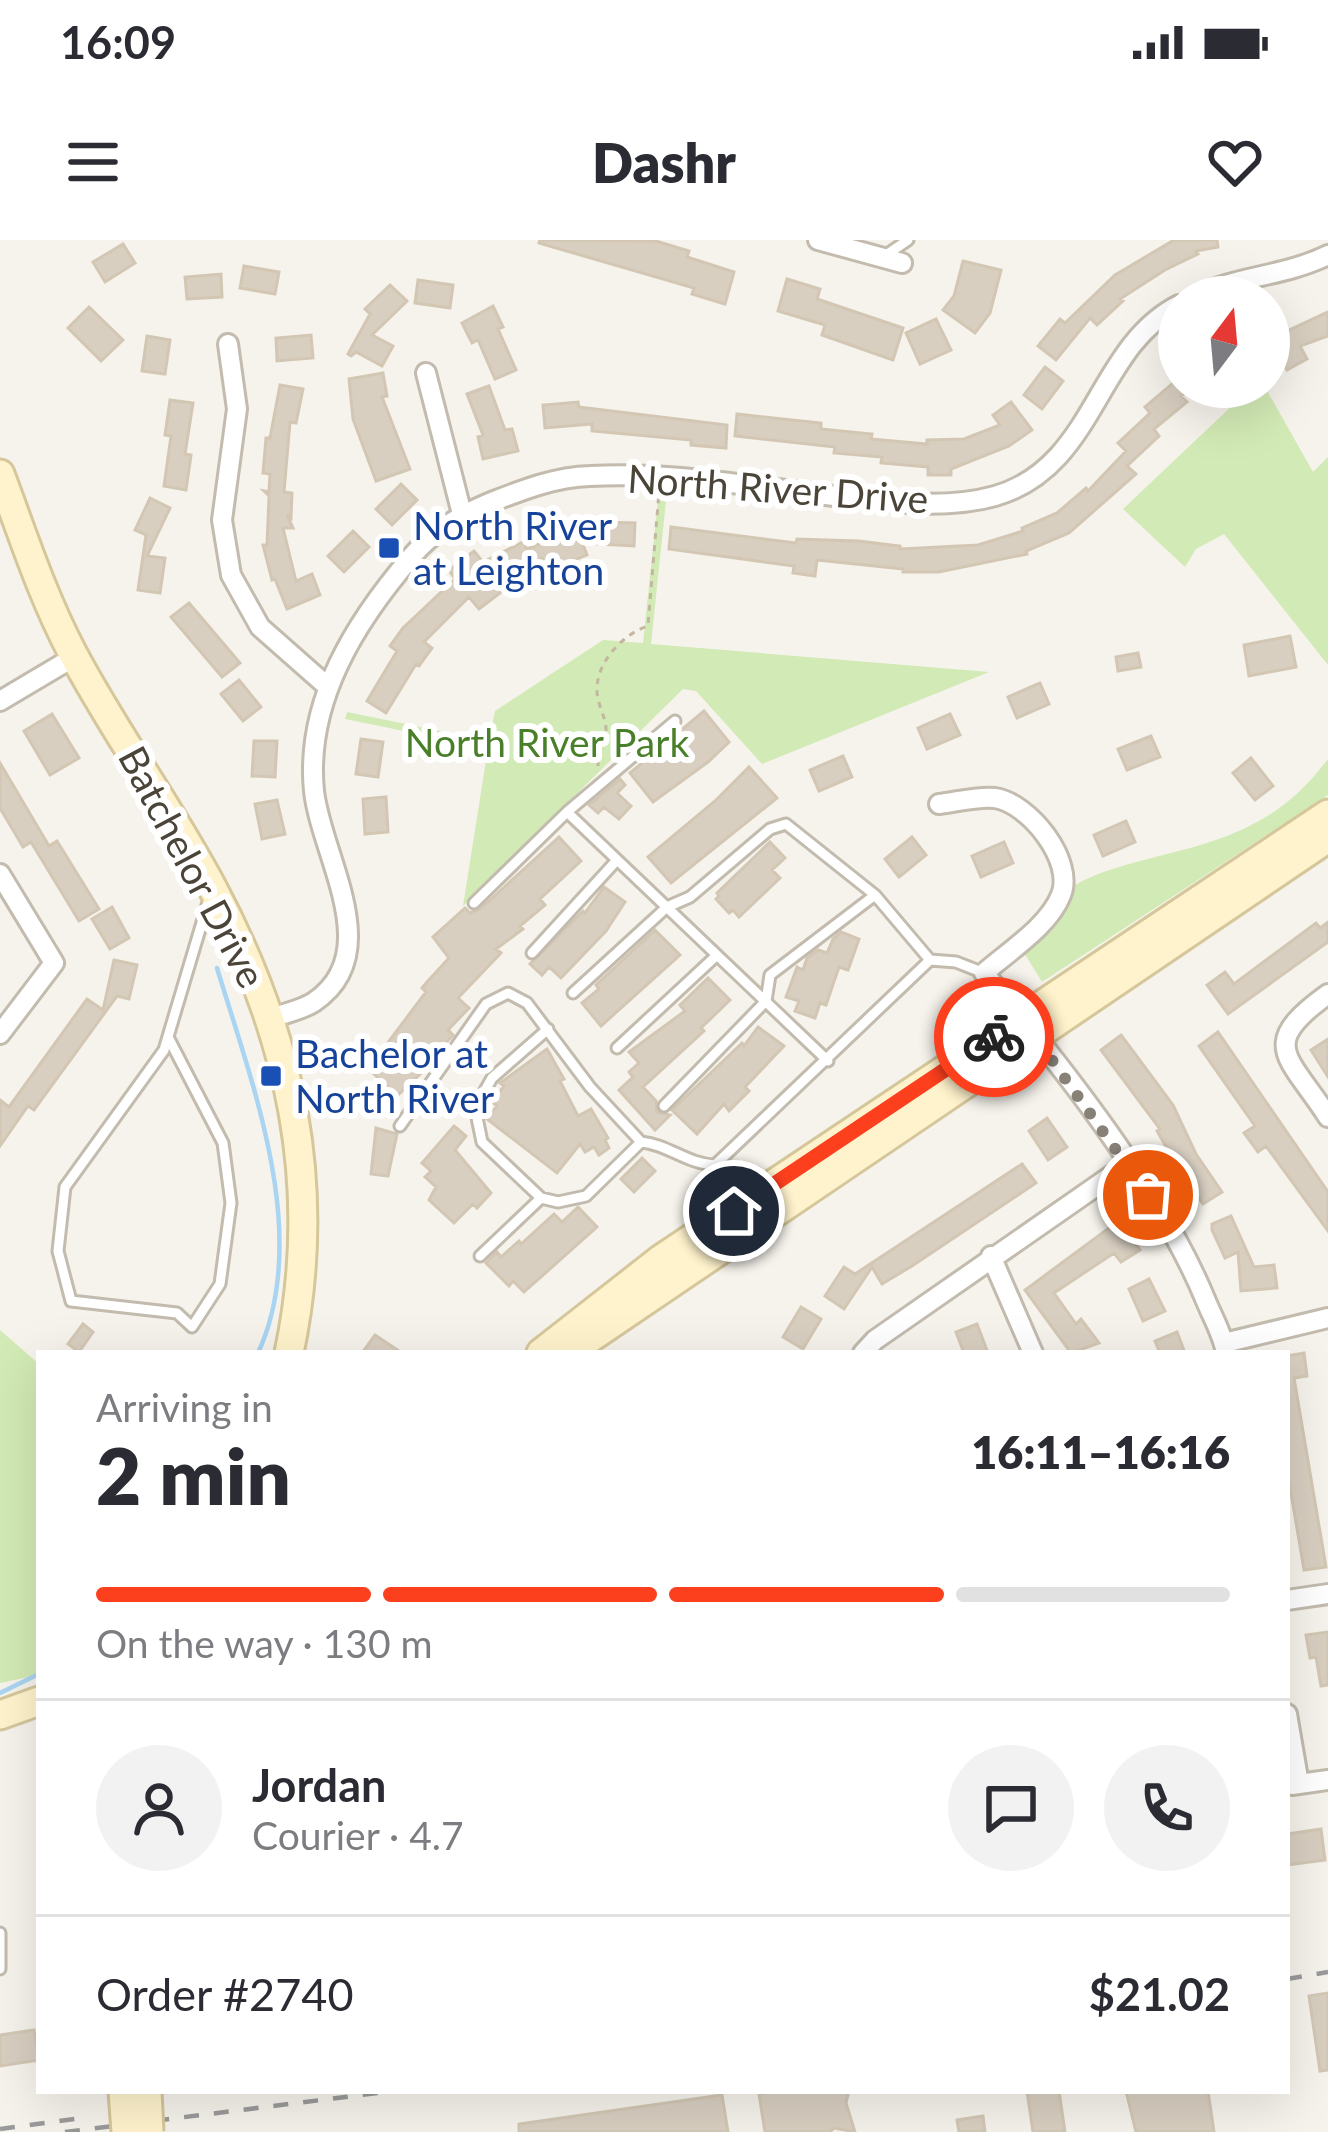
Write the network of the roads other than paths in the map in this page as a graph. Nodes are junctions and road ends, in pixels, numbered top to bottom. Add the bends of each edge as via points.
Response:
1 (818, 240) edge
2 (908, 240) edge
3 (1328, 256) edge
4 (881, 258) junction
5 (902, 263) dead end
6 (1273, 276) edge
7 (1158, 323) edge
8 (228, 344) dead end
9 (426, 373) dead end
10 (0, 474) edge
11 (463, 514) junction
12 (74, 657) junction
13 (328, 687) junction
14 (0, 701) edge
15 (675, 721) dead end
16 (939, 804) dead end
17 (568, 812) junction
18 (1328, 814) edge
19 (1328, 838) edge
20 (617, 860) junction
21 (0, 874) edge
22 (213, 888) junction
23 (875, 895) junction
24 (474, 903) dead end
25 (667, 908) junction
26 (532, 953) dead end
27 (716, 956) junction
28 (930, 960) junction
29 (984, 973) junction
30 (573, 993) dead end
31 (1328, 994) edge
32 (766, 1001) junction
33 (272, 1018) junction
34 (1028, 1027) junction
35 (548, 1029) junction
36 (0, 1034) edge
37 (168, 1037) junction
38 (617, 1048) dead end
39 (829, 1060) junction
40 (664, 1106) dead end
41 (1328, 1117) edge
42 (400, 1126) dead end
43 (640, 1142) junction
44 (1128, 1164) junction
45 (541, 1198) junction
46 (480, 1256) dead end
47 (991, 1256) junction
48 (1328, 1318) edge
49 (1225, 1348) edge
50 (289, 1350) edge
51 (556, 1350) edge
52 (866, 1350) edge
53 (1032, 1350) edge
54 (1328, 1594) edge
55 (1290, 1600) edge
56 (36, 1702) edge
57 (0, 1714) edge
58 (1290, 1750) edge
59 (1328, 1780) edge
60 (1293, 1785) edge
61 (0, 1934) edge
62 (0, 1969) edge
63 (123, 2094) edge
64 (147, 2094) edge
65 (126, 2132) edge
66 (149, 2132) edge

1 - 4 street
2 - 4 lane
3 - 6 street
4 - 5 street
7 - 11 street, North River Drive via 1128,348 1078,436 1046,470 997,495 922,505 587,476 533,485
8 - 13 street via 237,409 222,520 231,575 260,627
9 - 11 street
10 - 12 main road, Batchelor Drive
11 - 13 street, North River Drive via 417,550 365,612
12 - 14 street
12 - 22 main road, Batchelor Drive
13 - 33 street, North River Drive via 314,791 348,922 346,958 332,987
15 - 17 lane
16 - 29 street via 993,798 1020,807 1066,878 1043,921
17 - 20 lane
17 - 24 lane
18 - 34 main road
19 - 34 main road
20 - 25 lane
20 - 26 lane
21 - 36 street via 54,963
22 - 33 main road, Batchelor Drive
22 - 37 lane
23 - 25 lane via 786,824
23 - 28 lane
23 - 32 lane via 770,975
25 - 27 lane
25 - 30 lane
27 - 32 lane
27 - 38 lane
28 - 29 lane
28 - 39 lane
29 - 34 street
31 - 41 street via 1294,1018 1284,1036 1285,1052
32 - 39 lane
32 - 40 lane
33 - 50 main road, Batchelor Drive via 304,1171
34 - 44 street
34 - 51 main road via 661,1259
35 - 42 lane via 508,993 485,1004
35 - 43 lane
35 - 45 lane via 491,1078 475,1108 482,1142
37 - 37 lane via 65,1187 58,1251 70,1301 177,1313 192,1327 220,1284 231,1203 223,1143
39 - 43 lane via 715,1165
43 - 45 lane via 586,1196
44 - 47 street
44 - 49 street via 1188,1257
45 - 46 lane
47 - 52 street
47 - 53 street
48 - 49 street
54 - 55 street
56 - 57 main road
58 - 60 street
59 - 60 street
61 - 62 lane
63 - 65 main road, bridge
64 - 66 main road, bridge

